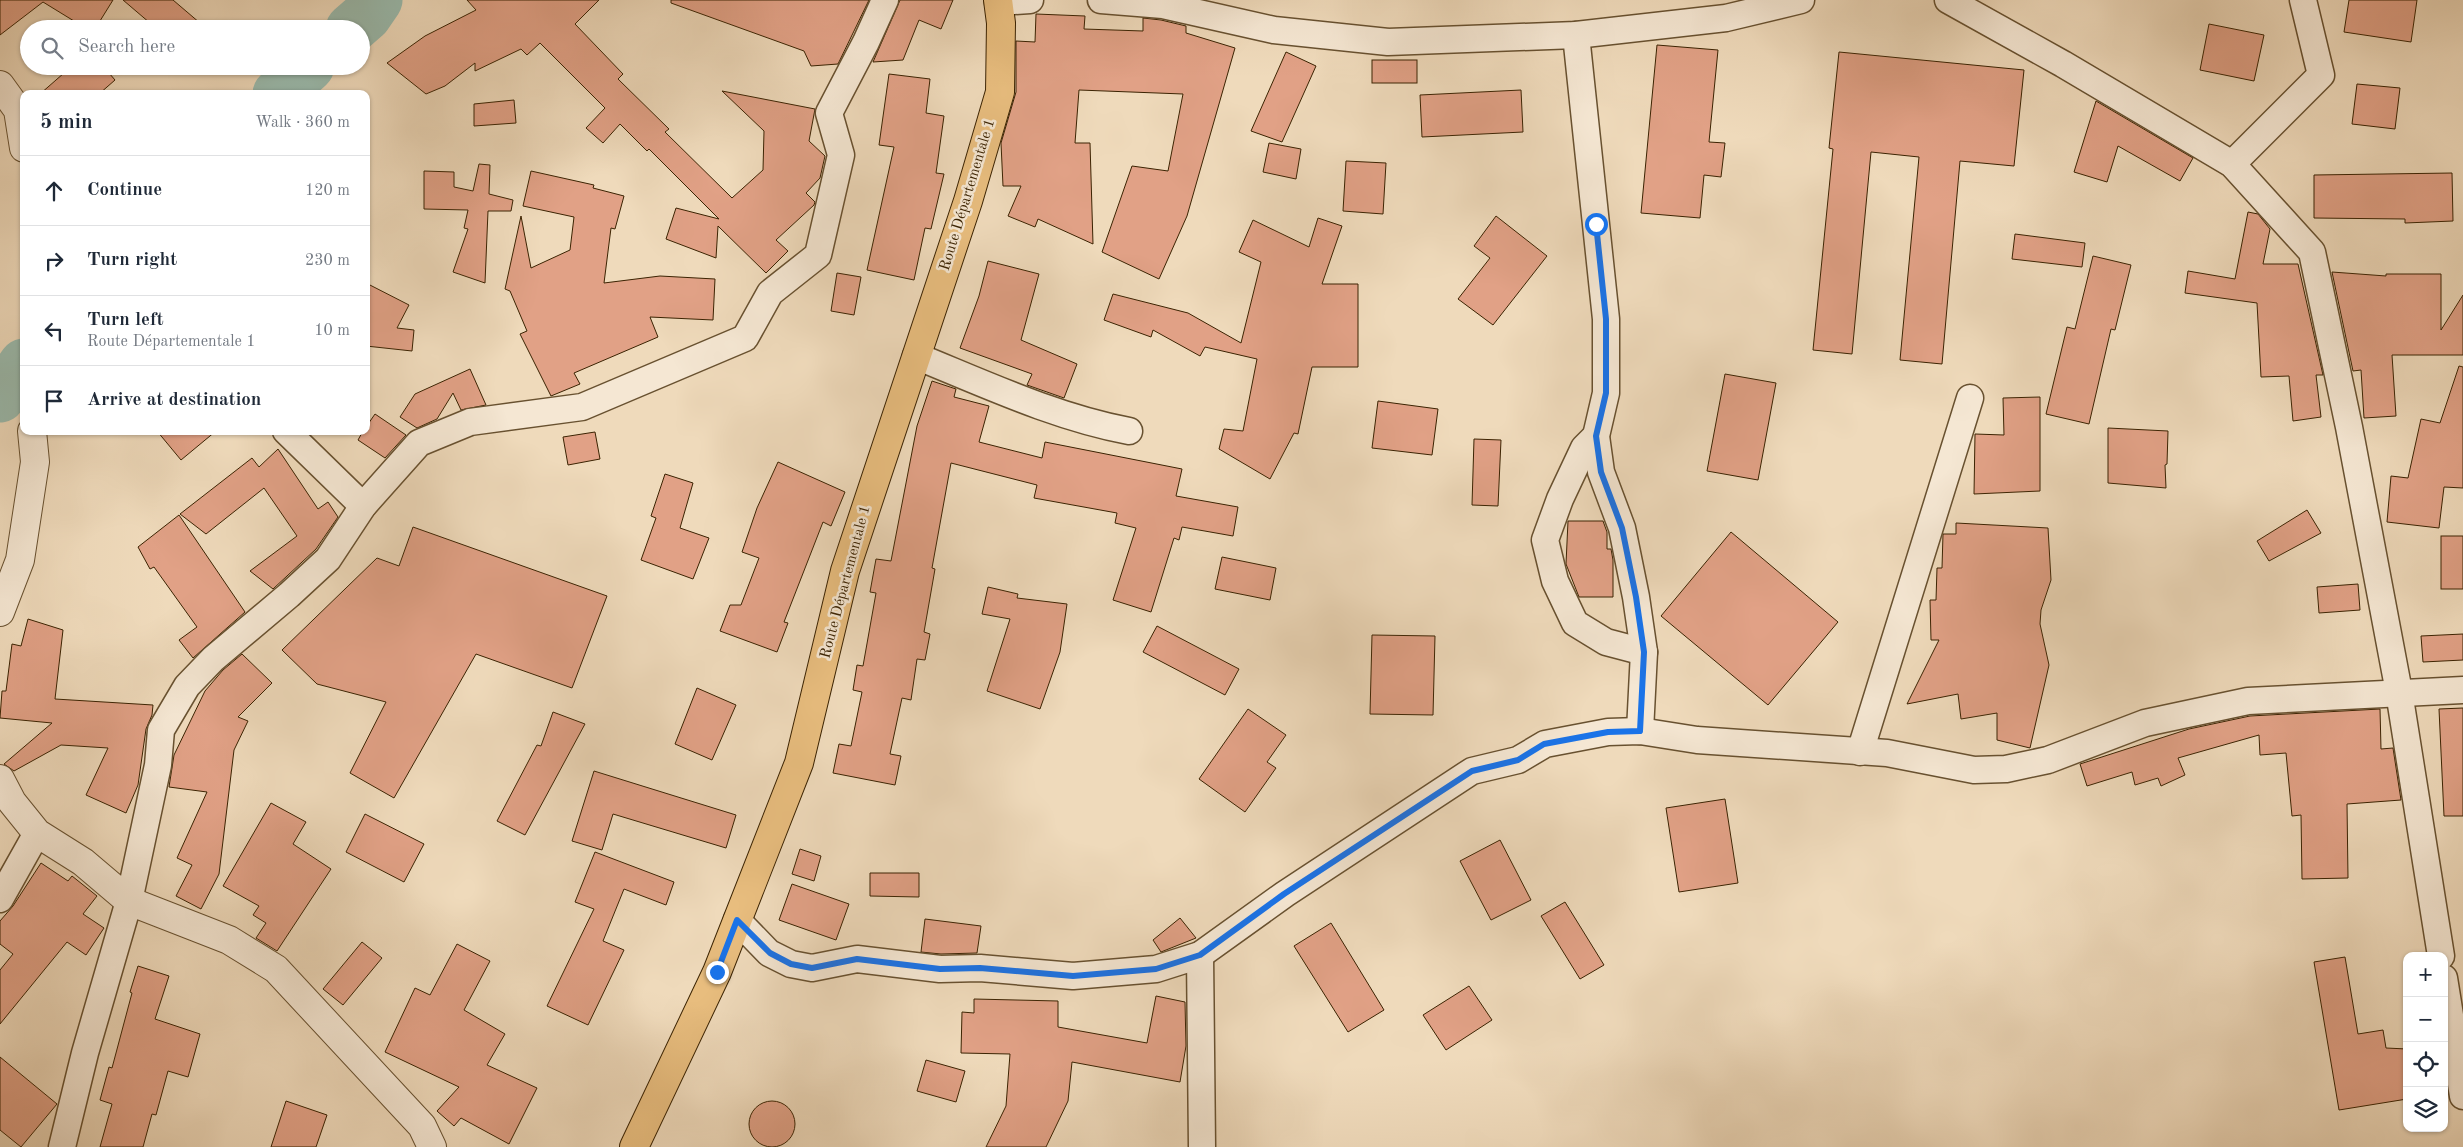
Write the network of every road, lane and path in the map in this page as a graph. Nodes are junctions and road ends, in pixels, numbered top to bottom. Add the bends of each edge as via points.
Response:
1 (884, 0) edge
2 (1030, 0) edge
3 (1101, 0) edge
4 (1801, 0) edge
5 (1948, 0) edge
6 (2303, 0) edge
7 (998, 1) edge
8 (1576, 35) junction
9 (0, 85) edge
10 (20, 123) edge
11 (2232, 164) junction
12 (916, 356) junction
13 (1970, 398) dead end
14 (1128, 431) dead end
15 (32, 435) edge
16 (290, 435) edge
17 (1596, 436) junction
18 (363, 506) junction
19 (0, 612) edge
20 (1644, 652) junction
21 (2463, 690) edge
22 (2399, 692) junction
23 (1640, 731) junction
24 (1860, 752) junction
25 (0, 779) edge
26 (37, 832) junction
27 (0, 899) edge
28 (129, 901) junction
29 (737, 920) junction
30 (2440, 952) edge
31 (1200, 955) junction
32 (2447, 997) edge
33 (2463, 1096) edge
34 (62, 1147) edge
35 (432, 1147) edge
36 (634, 1147) edge
37 (1202, 1147) edge

1 - 18 street via 829,113 841,155 818,255 770,293 745,338 582,406 470,422 419,443
2 - 7 street
3 - 8 street via 1163,5 1274,30 1388,42
4 - 8 street via 1726,18
5 - 11 street
6 - 11 street via 2320,75
7 - 12 main road, Route Départementale 1 via 1001,23 1000,92 968,201
8 - 17 street via 1606,319 1606,393
9 - 10 street via 18,110
11 - 22 street via 2312,252
12 - 14 street via 1022,399 1101,426
12 - 29 main road, Route Départementale 1 via 845,571 799,763
13 - 24 street
15 - 19 street via 35,462 20,560
16 - 18 street
17 - 20 street via 1601,472 1622,528
17 - 20 street via 1584,448 1545,540 1555,581 1575,623 1606,642
18 - 28 street via 328,558 213,659 187,686 161,730 158,765
20 - 23 street
21 - 22 street
22 - 24 street via 2248,701 2145,723 2048,760 2006,769 1974,770 1887,753
22 - 30 street
23 - 24 street via 1697,740
23 - 31 street via 1608,732 1544,744 1518,760 1472,771 1284,894
25 - 26 street via 12,802
26 - 27 street
26 - 28 street via 82,862
28 - 34 street via 85,1053
28 - 35 street via 229,940 276,969 422,1126
29 - 31 street via 770,953 791,964 812,968 857,959 940,969 980,968 1073,976 1156,969
29 - 36 main road, Route Départementale 1 via 717,972
31 - 37 street
32 - 33 street

